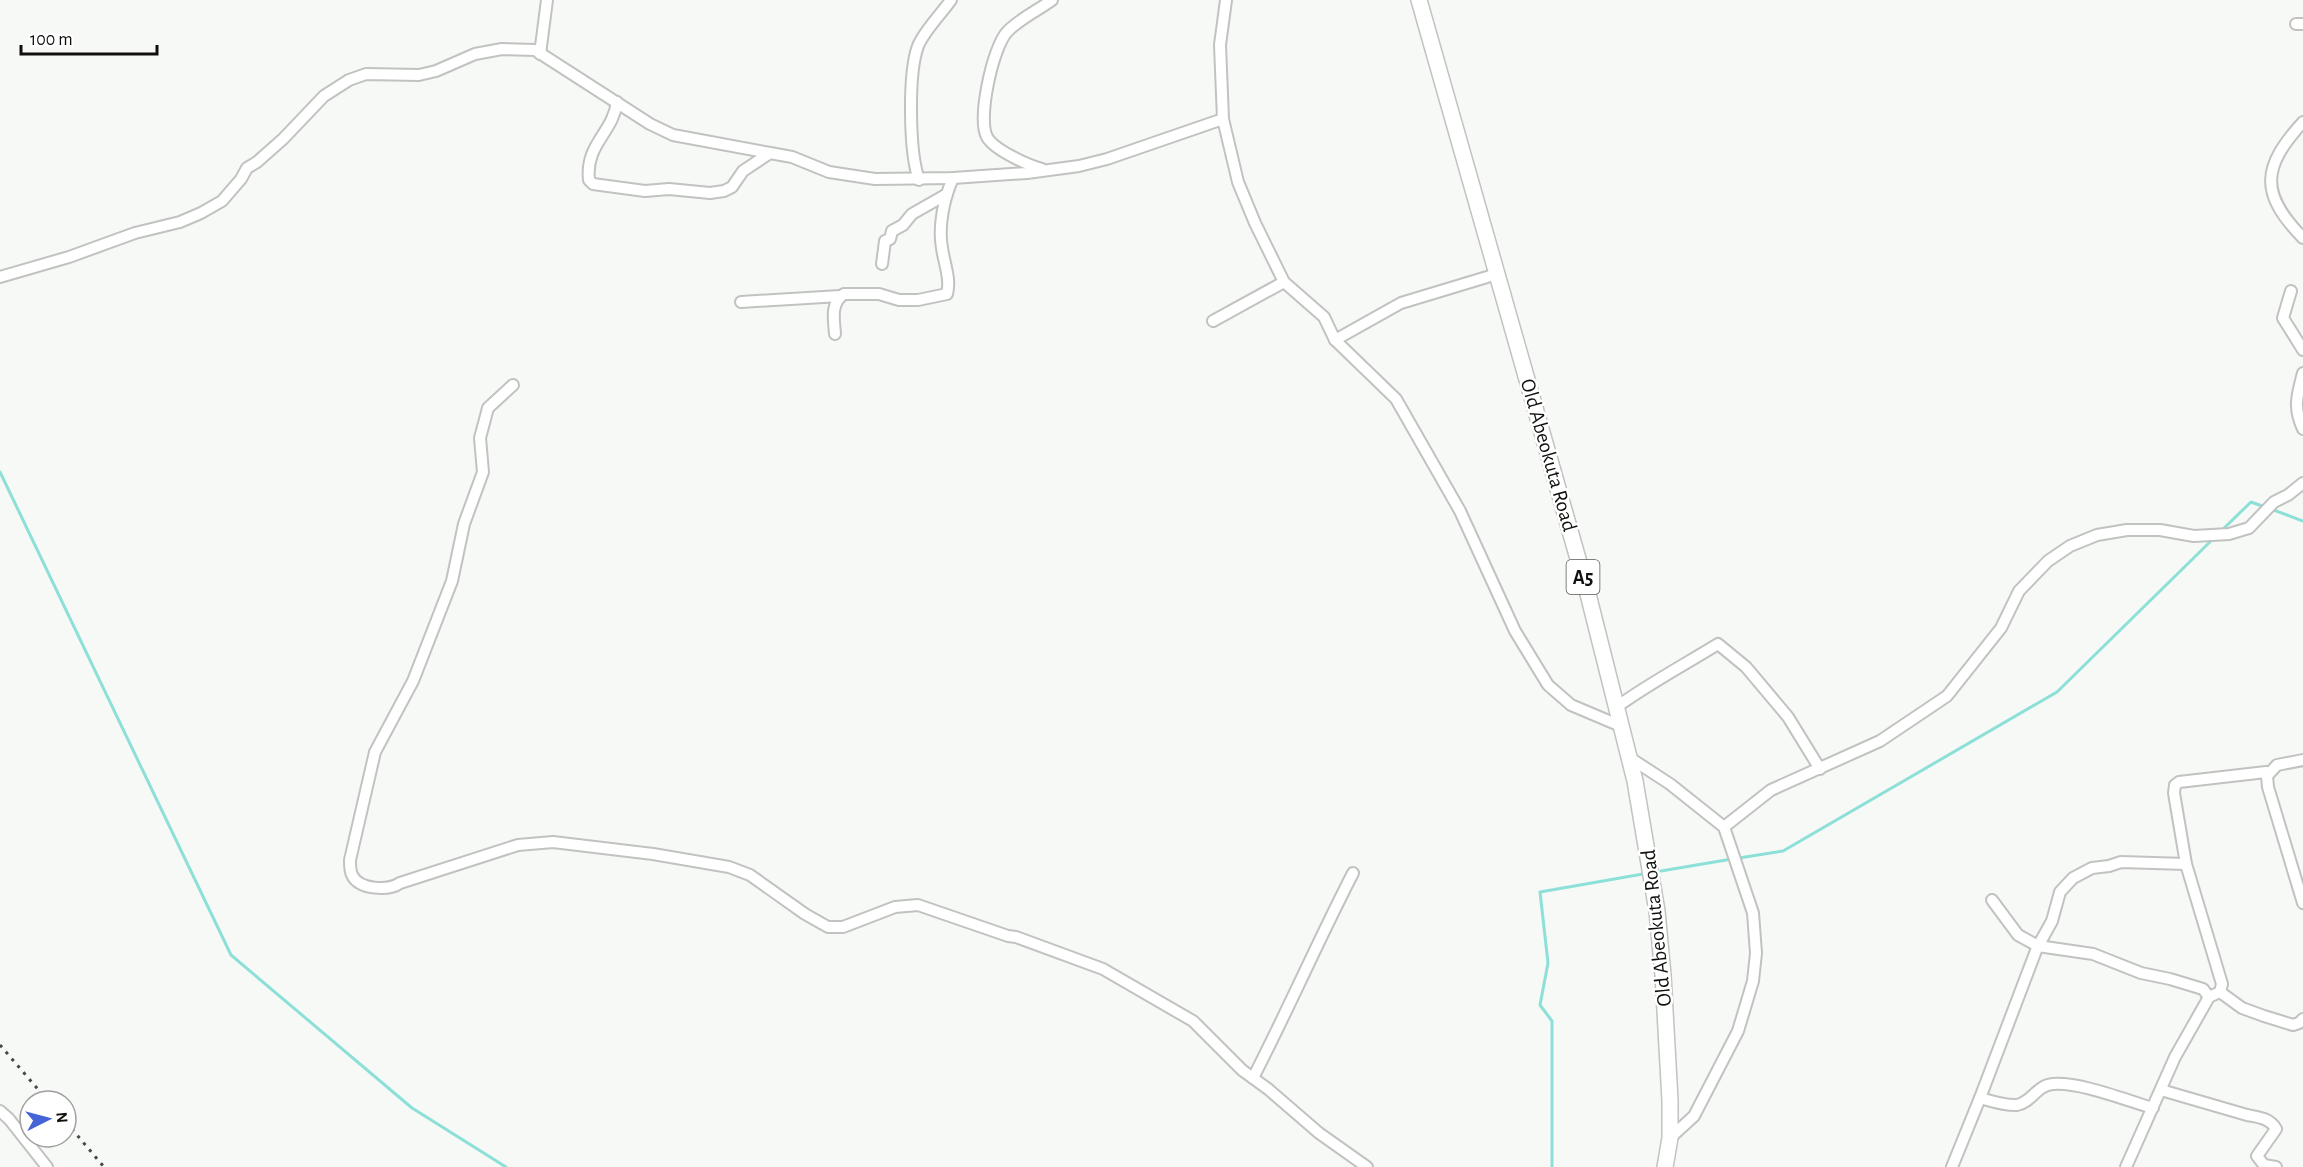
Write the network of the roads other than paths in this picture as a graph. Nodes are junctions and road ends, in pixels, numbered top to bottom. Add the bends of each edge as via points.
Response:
1 (547, 0) edge
2 (951, 0) edge
3 (1052, 0) edge
4 (1226, 0) edge
5 (1419, 0) edge
6 (540, 54) junction
7 (617, 102) junction
8 (1222, 119) junction
9 (2303, 122) edge
10 (770, 153) junction
11 (1048, 170) junction
12 (953, 178) junction
13 (919, 180) junction
14 (947, 194) junction
15 (2303, 238) edge
16 (882, 264) dead end
17 (1497, 274) junction
18 (0, 277) edge
19 (1284, 282) junction
20 (2291, 291) dead end
21 (840, 296) junction
22 (741, 302) dead end
23 (1213, 321) dead end
24 (835, 334) dead end
25 (1335, 340) junction
26 (2303, 350) edge
27 (2303, 373) edge
28 (513, 385) dead end
29 (2303, 429) edge
30 (2303, 483) edge
31 (1618, 706) junction
32 (1623, 727) junction
33 (1630, 758) junction
34 (2303, 760) edge
35 (1820, 769) junction
36 (2266, 776) junction
37 (1724, 827) junction
38 (2186, 864) junction
39 (1353, 873) dead end
40 (1992, 900) dead end
41 (2303, 903) edge
42 (2038, 946) junction
43 (2214, 995) junction
44 (2303, 1019) edge
45 (1253, 1078) junction
46 (2161, 1090) junction
47 (1980, 1098) junction
48 (2153, 1108) junction
49 (0, 1111) edge
50 (1670, 1138) junction
51 (47, 1167) edge
52 (1367, 1167) edge
53 (1665, 1167) edge
54 (1952, 1167) edge
55 (2126, 1167) edge
56 (2276, 1167) edge

1 - 6 street
2 - 13 street via 918,45 911,85 912,145
3 - 11 street via 1005,33 988,82 983,111 987,138 1028,165
4 - 8 street via 1220,45
5 - 17 highway, Old Abeokuta Road / A5
6 - 7 street
6 - 18 street via 535,50 502,49 475,54 419,75 366,74 349,80 324,96 247,168 222,201 201,213
7 - 10 street via 673,135
7 - 10 street via 591,153 588,174 593,184 645,191 724,191 732,187 743,171
8 - 11 street via 1107,159
8 - 19 street via 1238,182
9 - 15 street via 2284,143 2273,168 2270,190
10 - 13 street via 829,172
11 - 12 street
12 - 13 street
12 - 14 street
14 - 16 street via 892,231 885,241
14 - 21 street via 940,237 947,294 918,300 871,293
17 - 25 street via 1401,303
17 - 31 highway, Old Abeokuta Road / A5
19 - 23 street
19 - 25 street via 1324,317
20 - 26 street via 2283,318
21 - 22 street
21 - 24 street via 834,306
25 - 32 street via 1396,399 1460,511 1515,631 1548,685 1571,705
27 - 29 street via 2296,414
28 - 45 street via 488,408 480,438 483,472 464,524 452,581 413,681 375,752 350,860 352,876 360,884 395,886 518,845 553,842 729,867 750,875 828,927 843,927 895,908 918,905 1103,969 1193,1021
30 - 35 street via 2274,502 2249,528 2229,534 2194,536 2127,530 2097,535 2070,546 2048,561 2019,591 2001,628 1947,696 1880,741
31 - 32 highway, Old Abeokuta Road / A5
31 - 35 street via 1718,644 1746,667 1788,717
32 - 33 highway, Old Abeokuta Road / A5
33 - 37 street
33 - 50 highway, Old Abeokuta Road / A5 via 1658,912 1668,1040
34 - 36 street via 2277,765
35 - 37 street via 1771,790
36 - 38 street via 2175,785
36 - 41 street
37 - 50 street via 1753,913 1753,981 1738,1031 1702,1101 1694,1116
38 - 42 street via 2121,862 2083,871 2060,892 2052,921
38 - 43 street via 2220,973 2222,984
39 - 45 street
40 - 42 street via 2018,935
42 - 43 street via 2092,954 2141,974 2170,979
42 - 47 street
43 - 44 street via 2293,1025
43 - 46 street via 2175,1057
45 - 52 street
46 - 48 street
46 - 56 street via 2273,1123 2276,1129 2257,1156 2264,1165
47 - 48 street via 2015,1105 2050,1084 2070,1084
47 - 54 street
48 - 55 street
49 - 51 street
50 - 53 highway, Old Abeokuta Road / A5

